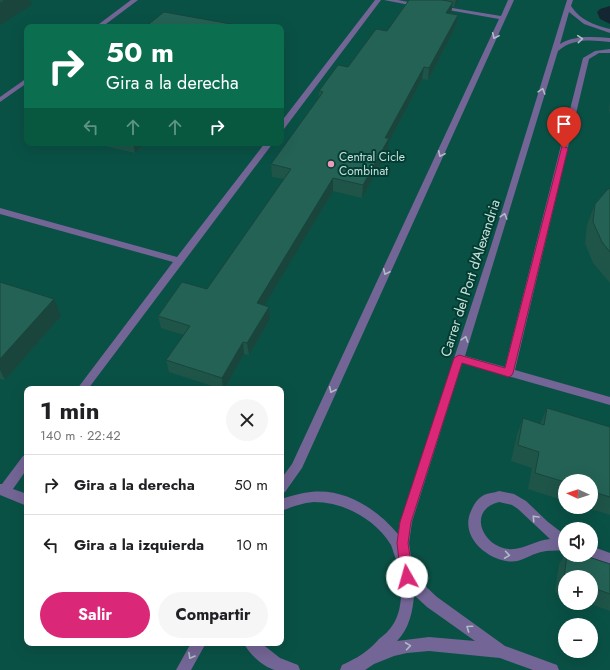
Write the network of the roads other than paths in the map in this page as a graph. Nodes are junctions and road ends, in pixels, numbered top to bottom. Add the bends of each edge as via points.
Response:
1 (135, 0) edge
2 (378, 0) edge
3 (386, 0) edge
4 (511, 0) edge
5 (569, 3) edge
6 (428, 7) edge
7 (435, 8) edge
8 (503, 18) junction
9 (102, 24) edge
10 (610, 31) edge
11 (610, 40) edge
12 (554, 51) junction
13 (610, 51) edge
14 (24, 82) edge
15 (0, 100) edge
16 (284, 123) edge
17 (267, 146) edge
18 (0, 212) edge
19 (179, 261) junction
20 (459, 358) junction
21 (509, 373) junction
22 (84, 386) edge
23 (610, 401) edge
24 (24, 464) edge
25 (284, 484) edge
26 (2, 490) edge
27 (24, 499) edge
28 (284, 505) edge
29 (565, 544) edge
30 (598, 555) edge
31 (610, 559) edge
32 (406, 565) junction
33 (196, 646) edge
34 (254, 646) edge
35 (501, 651) junction
36 (371, 659) junction
37 (352, 669) edge
38 (183, 670) edge
39 (293, 670) edge
40 (552, 670) edge

1 - 9 street
2 - 16 street
3 - 6 street
4 - 8 street
5 - 10 street via 572,13 578,19
5 - 12 street, Carrer del Port d'Alexandria
7 - 8 street
8 -> 25 street via 296,468
12 -> 11 street via 560,45 576,39
20 -> 12 street, Carrer del Port d'Alexandria
13 - 21 street via 590,54 586,58
14 - 15 street
17 - 19 street
18 - 19 street
19 - 22 street
20 - 21 street
20 - 32 street, Carrer del Port d'Alexandria via 406,522 403,543
21 - 23 street
24 - 26 street
26 - 27 street
28 - 32 street via 300,499 327,498 353,504 376,518 394,539
29 -> 29 street via 516,501 505,498 485,501 478,506 474,515 476,534 490,550 500,554 521,555 540,546
30 - 31 street
35 -> 32 street via 432,602 417,588
32 - 36 street via 406,610 398,630
33 -> 38 street
34 - 39 street via 261,654 282,667
36 -> 35 street via 408,645
35 - 40 street
36 - 37 street

